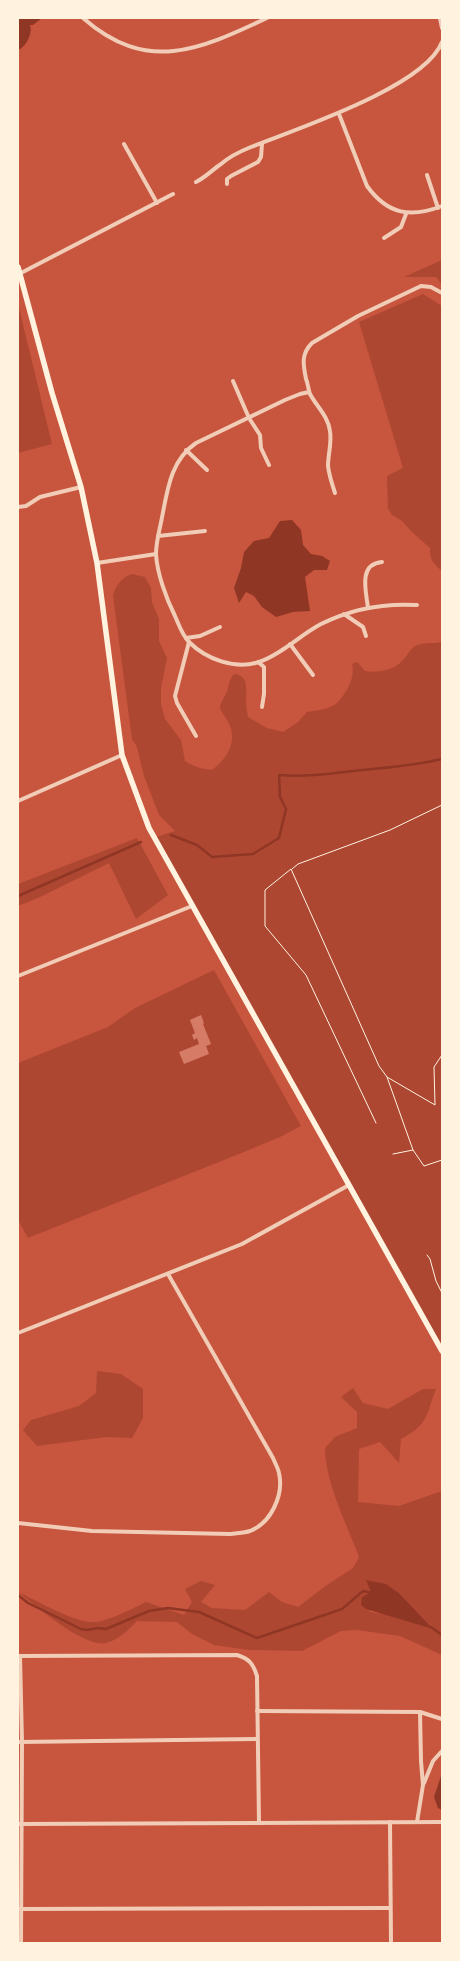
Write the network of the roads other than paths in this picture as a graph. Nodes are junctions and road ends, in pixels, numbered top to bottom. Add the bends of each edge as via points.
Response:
1 (83, 18) edge
2 (267, 18) edge
3 (440, 18) edge
4 (442, 28) edge
5 (442, 42) edge
6 (339, 114) junction
7 (124, 144) dead end
8 (262, 144) junction
9 (427, 175) dead end
10 (196, 182) dead end
11 (227, 184) dead end
12 (173, 194) dead end
13 (157, 203) junction
14 (440, 207) edge
15 (406, 214) junction
16 (384, 238) dead end
17 (18, 267) edge
18 (19, 274) junction
19 (442, 293) edge
20 (233, 381) dead end
21 (309, 392) junction
22 (249, 418) junction
23 (186, 450) junction
24 (269, 465) dead end
25 (207, 470) dead end
26 (81, 487) junction
27 (335, 492) dead end
28 (18, 507) edge
29 (205, 530) dead end
30 (158, 536) junction
31 (156, 554) junction
32 (382, 562) dead end
33 (97, 563) junction
34 (417, 604) dead end
35 (368, 608) junction
36 (344, 614) junction
37 (220, 627) dead end
38 (366, 636) dead end
39 (186, 638) junction
40 (189, 642) junction
41 (290, 644) junction
42 (258, 662) junction
43 (313, 675) dead end
44 (262, 707) dead end
45 (196, 736) dead end
46 (122, 755) junction
47 (18, 801) edge
48 (192, 906) junction
49 (18, 976) edge
50 (350, 1185) junction
51 (168, 1274) junction
52 (18, 1334) edge
53 (442, 1351) edge
54 (18, 1523) edge
55 (19, 1656) edge
56 (257, 1711) junction
57 (420, 1712) junction
58 (442, 1719) edge
59 (257, 1740) junction
60 (20, 1742) edge
61 (442, 1751) edge
62 (423, 1785) junction
63 (390, 1822) junction
64 (417, 1822) junction
65 (442, 1822) edge
66 (258, 1823) junction
67 (19, 1824) edge
68 (390, 1908) junction
69 (19, 1909) edge
70 (21, 1944) edge
71 (391, 1944) edge

1 - 2 street via 107,36 128,46 169,52 202,46
3 - 4 street
5 - 6 street via 427,65
6 - 8 street
6 - 15 street via 373,194
7 - 13 street
8 - 10 street via 226,160
8 - 11 street via 258,162 231,176
9 - 14 street
12 - 13 street
13 - 18 street
14 - 15 street
15 - 16 street via 401,227
17 - 18 main road
18 - 26 main road
19 - 21 street via 420,286 312,343 303,357
20 - 22 street
21 - 22 street
21 - 27 street via 327,419 331,446 328,465
22 - 23 street
22 - 24 street via 260,435 261,448
23 - 25 street
23 - 30 street via 171,475
26 - 28 street via 40,497
26 - 33 main road
29 - 30 street
30 - 31 street
31 - 33 street
31 - 39 street via 167,598
32 - 35 street via 371,565 366,571
33 - 46 main road
34 - 35 street
35 - 36 street
36 - 38 street via 363,627
36 - 41 street via 320,624
37 - 39 street
39 - 40 street
40 - 42 street via 204,654 226,662
40 - 45 street via 175,696
41 - 42 street
41 - 43 street
42 - 44 street via 264,667
46 - 47 street
46 - 48 main road via 149,828
48 - 49 street
48 - 50 main road
50 - 51 street via 242,1244
50 - 53 main road
51 - 52 street
51 - 54 street via 276,1465 280,1487 272,1511 263,1523 250,1531 230,1534 92,1532
55 - 56 street via 237,1655 254,1665
55 - 60 street
56 - 57 street
56 - 59 street
57 - 58 street
57 - 62 street
59 - 60 street
59 - 66 street
60 - 67 street
61 - 62 street via 433,1761
62 - 64 street
63 - 64 street
63 - 66 street
63 - 68 street
64 - 65 street
66 - 67 street
67 - 69 street
68 - 69 street
68 - 71 street
69 - 70 street

